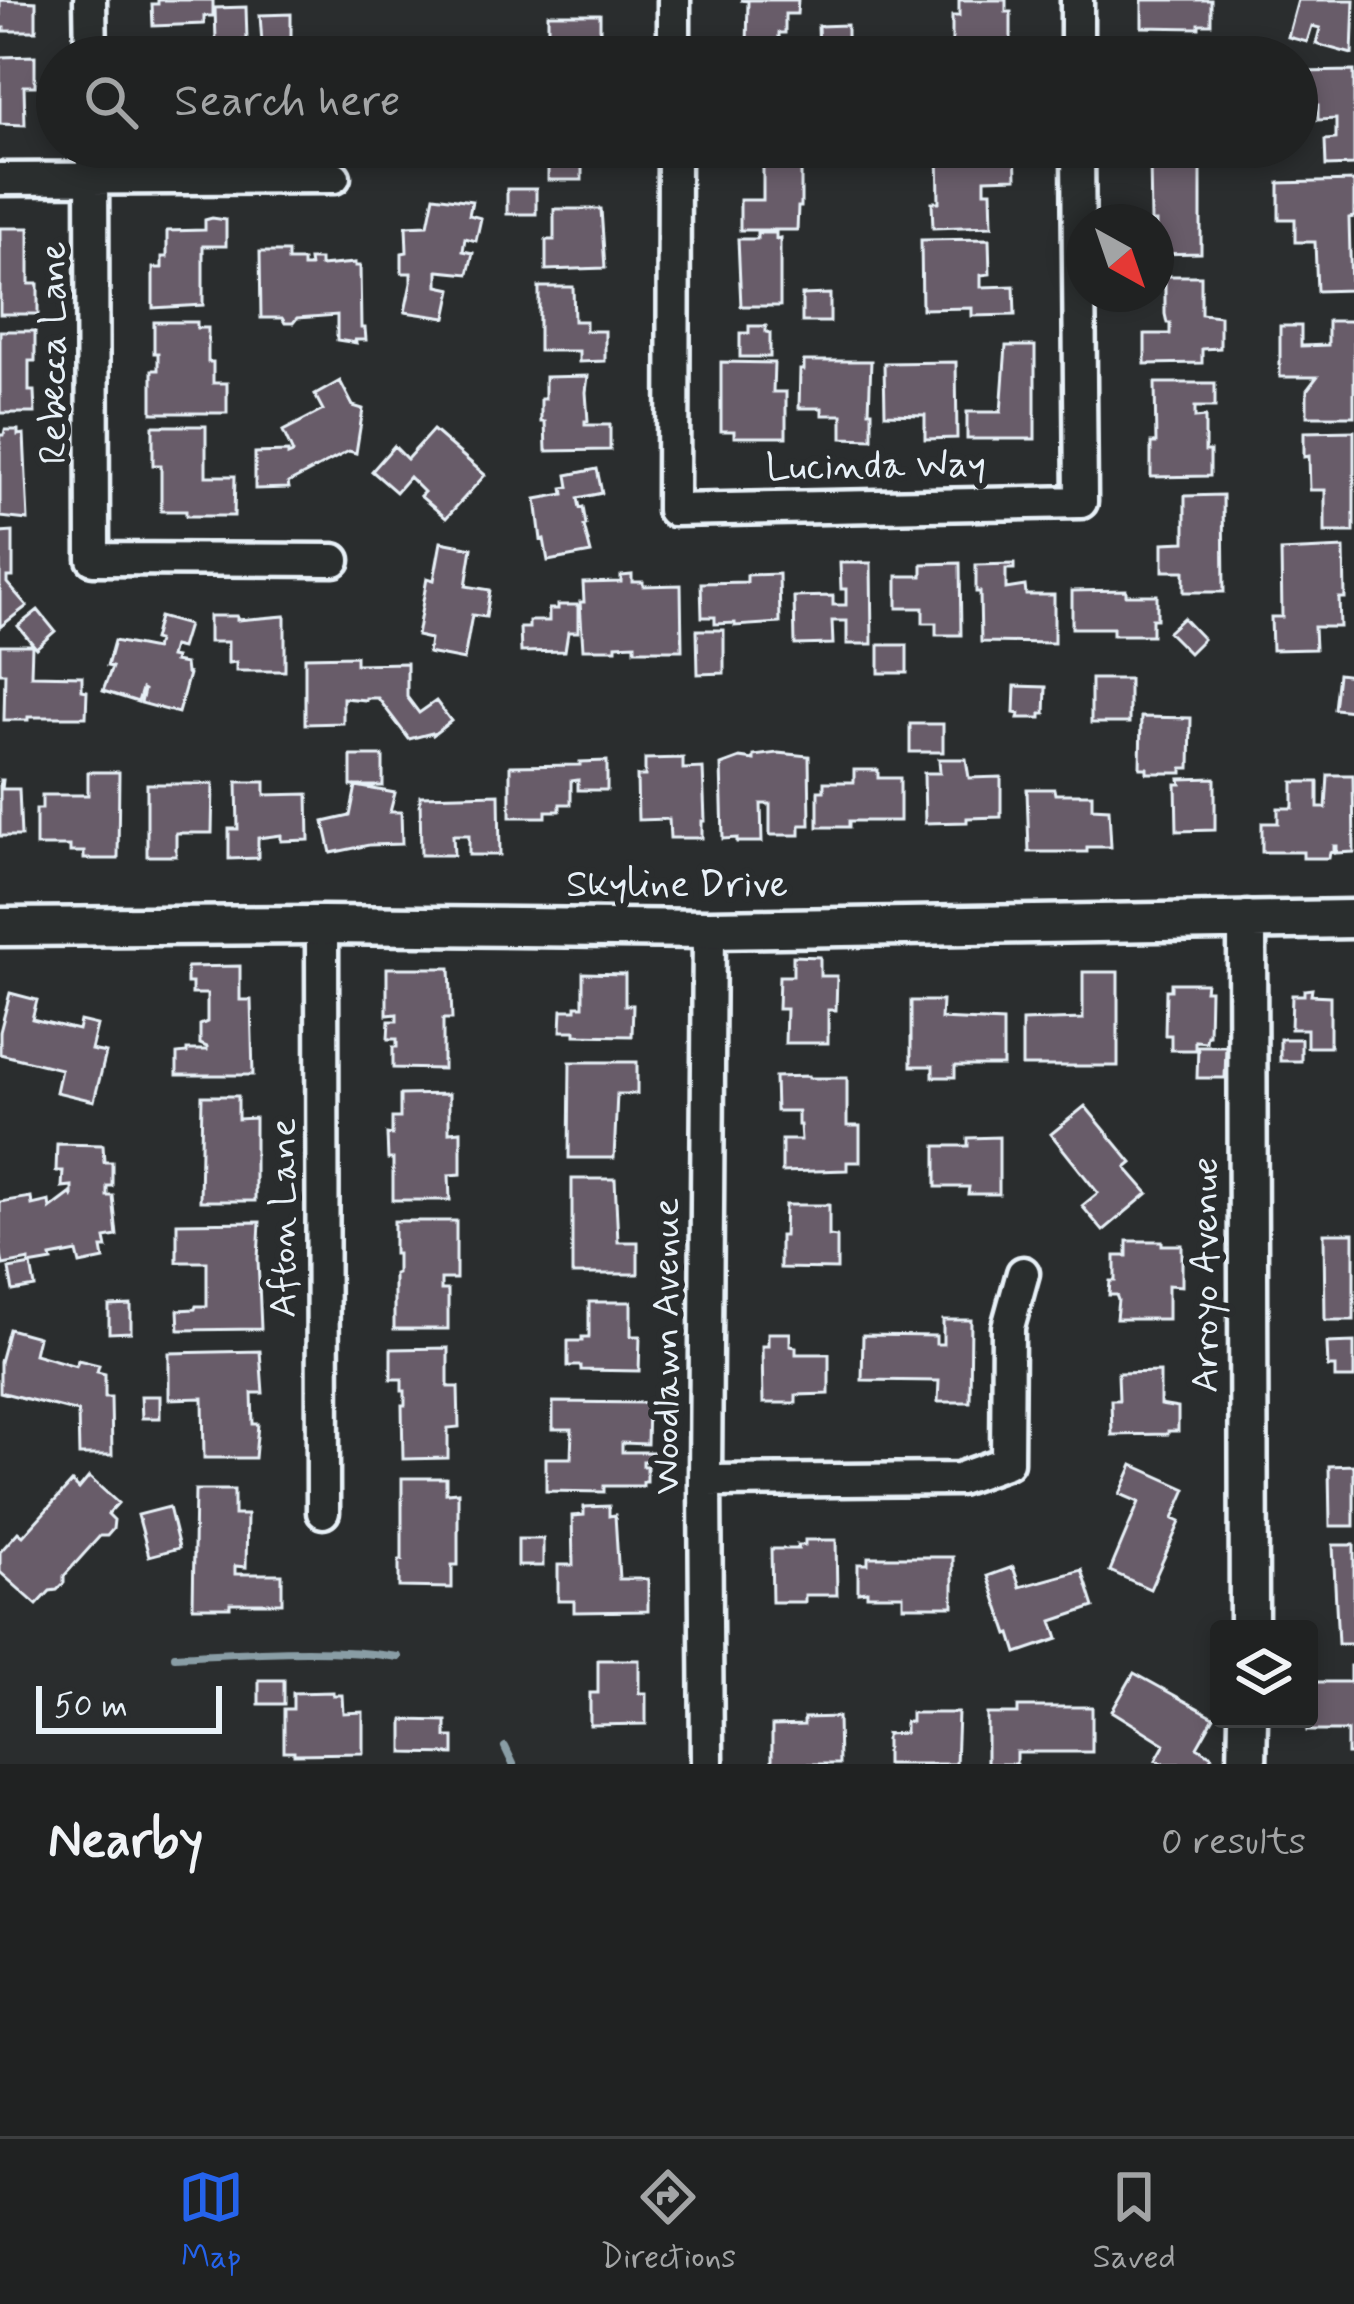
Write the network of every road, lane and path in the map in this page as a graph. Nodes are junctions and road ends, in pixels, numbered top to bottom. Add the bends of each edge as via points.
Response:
1 (90, 0) edge
2 (674, 0) edge
3 (1077, 0) edge
4 (91, 36) edge
5 (674, 36) edge
6 (1077, 36) edge
7 (60, 168) edge
8 (92, 168) edge
9 (189, 168) edge
10 (674, 168) edge
11 (1078, 168) edge
12 (334, 177) dead end
13 (0, 179) edge
14 (334, 560) dead end
15 (1246, 920) junction
16 (1354, 920) edge
17 (322, 925) junction
18 (0, 927) edge
19 (710, 929) junction
20 (1022, 1273) dead end
21 (705, 1481) junction
22 (323, 1512) dead end
23 (1249, 1620) edge
24 (1248, 1728) edge
25 (707, 1764) edge
26 (1247, 1764) edge

1 - 4 street
2 - 5 street
3 - 6 street
7 - 13 street
8 - 14 street, Rebecca Lane via 93,559
9 - 12 street
10 - 11 street, Lucinda Way via 673,510 1081,502
15 - 16 street, Skyline Drive
15 - 19 street, Skyline Drive
15 - 23 street, Arroyo Avenue
17 - 18 street, Skyline Drive
17 - 19 street, Skyline Drive
17 - 22 street, Afton Lane
19 - 21 street, Woodlawn Avenue
20 - 21 street via 1009,1327 1007,1462 959,1479
21 - 25 street, Woodlawn Avenue
24 - 26 street

